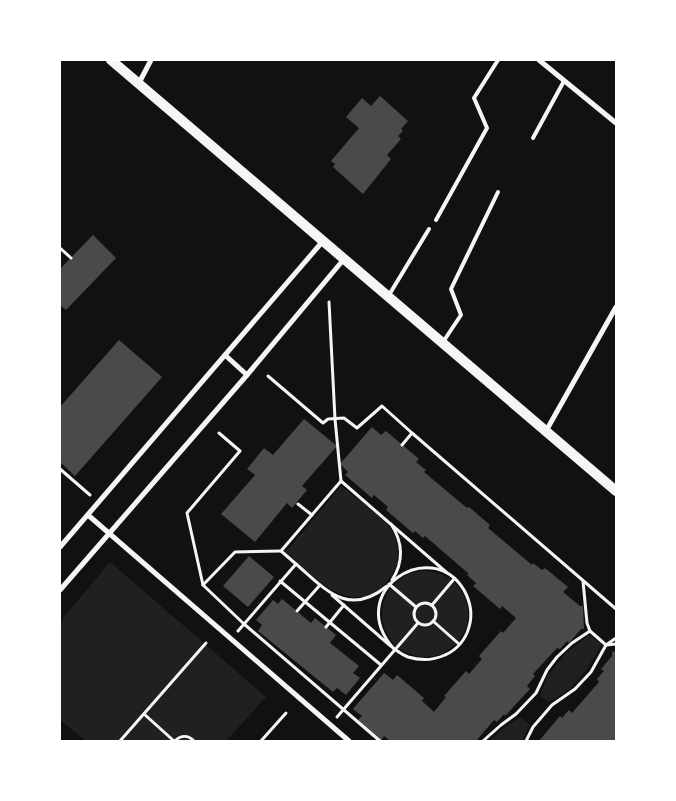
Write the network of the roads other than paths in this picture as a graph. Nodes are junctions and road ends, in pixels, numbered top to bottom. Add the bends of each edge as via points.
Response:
1 (112, 60) edge
2 (152, 60) edge
3 (498, 60) edge
4 (539, 60) edge
5 (564, 81) junction
6 (139, 83) junction
7 (616, 123) edge
8 (533, 138) dead end
9 (498, 192) dead end
10 (436, 220) dead end
11 (430, 229) dead end
12 (323, 241) junction
13 (344, 258) junction
14 (388, 296) junction
15 (616, 307) edge
16 (443, 343) junction
17 (225, 356) junction
18 (247, 375) junction
19 (546, 431) junction
20 (616, 491) edge
21 (88, 515) junction
22 (110, 534) junction
23 (60, 547) edge
24 (60, 590) edge
25 (349, 741) edge

1 - 6 main road
2 - 6 street
3 - 10 lane via 474,98 487,128
4 - 5 street
5 - 7 street
5 - 8 lane
6 - 12 main road
9 - 16 lane via 452,289 461,316
11 - 14 lane
12 - 13 main road
12 - 17 street
13 - 14 main road
13 - 18 street
14 - 16 main road
15 - 19 street
16 - 19 main road
17 - 18 street
17 - 21 street
18 - 22 street
19 - 20 main road
21 - 22 street
21 - 23 street
22 - 24 street
22 - 25 street

